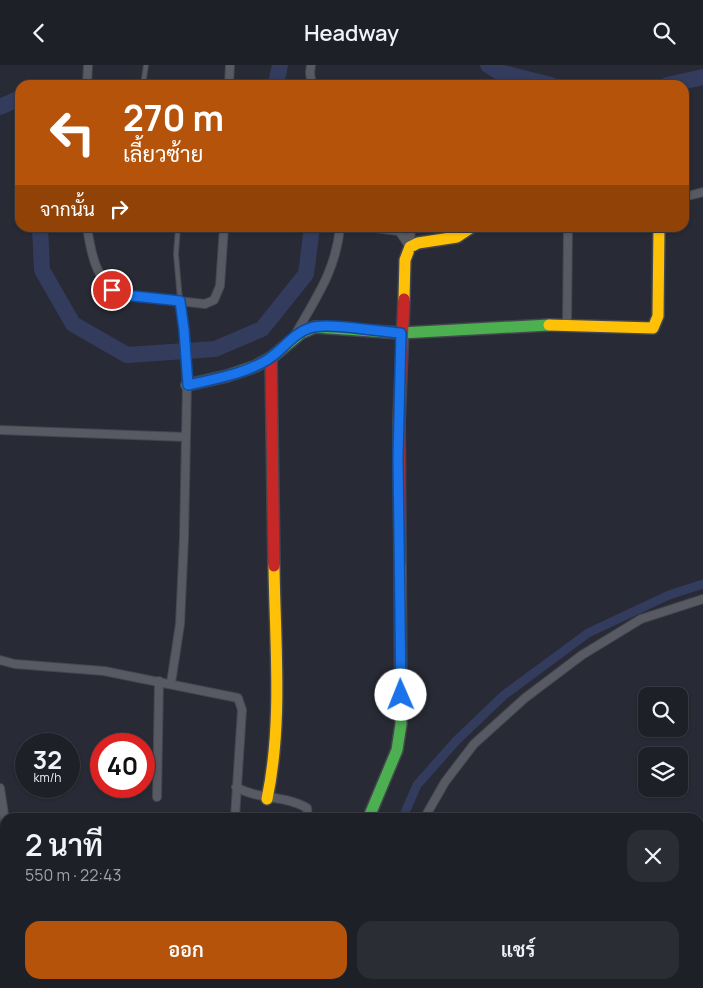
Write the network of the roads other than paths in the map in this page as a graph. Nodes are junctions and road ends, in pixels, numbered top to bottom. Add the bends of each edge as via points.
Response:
1 (88, 65) edge
2 (146, 65) edge
3 (230, 65) edge
4 (312, 65) edge
5 (87, 80) edge
6 (144, 80) edge
7 (230, 80) edge
8 (311, 80) edge
9 (703, 192) edge
10 (689, 196) edge
11 (88, 232) edge
12 (178, 232) edge
13 (224, 232) edge
14 (339, 232) edge
15 (400, 232) edge
16 (411, 232) edge
17 (464, 232) edge
18 (568, 232) edge
19 (659, 232) edge
20 (410, 247) junction
21 (180, 301) junction
22 (567, 325) junction
23 (401, 333) junction
24 (294, 337) junction
25 (271, 358) junction
26 (188, 385) junction
27 (0, 430) edge
28 (185, 437) junction
29 (703, 599) edge
30 (0, 660) edge
31 (159, 681) junction
32 (171, 683) junction
33 (236, 787) junction
34 (0, 788) edge
35 (157, 797) dead end
36 (267, 799) junction
37 (4, 813) edge
38 (235, 813) edge
39 (308, 813) edge
40 (371, 813) edge
41 (427, 813) edge

1 - 5 street
2 - 6 lane
3 - 7 street
4 - 8 street
9 - 10 street
11 - 21 street via 95,264 112,290 124,295
12 - 21 lane
13 - 21 street via 218,295 208,303
14 - 24 street via 324,286
15 - 20 street
16 - 20 street
17 - 20 street via 457,237
18 - 22 street
19 - 22 street via 658,316 653,328
20 - 23 street via 405,260
21 - 26 street
22 - 23 street
23 - 24 street via 322,327 309,328
23 - 40 street via 398,450 401,724 397,750
24 - 25 street
25 - 26 street via 237,373
25 - 36 street via 276,717 273,771
26 - 28 street
27 - 28 street
28 - 32 street via 183,591
29 - 41 street via 641,619 582,655 524,698 474,744 445,782
30 - 31 street via 104,671
31 - 32 street
31 - 35 street
32 - 33 street via 238,698 242,710
33 - 36 street
33 - 38 street
34 - 37 street
36 - 39 street via 297,802 307,808

